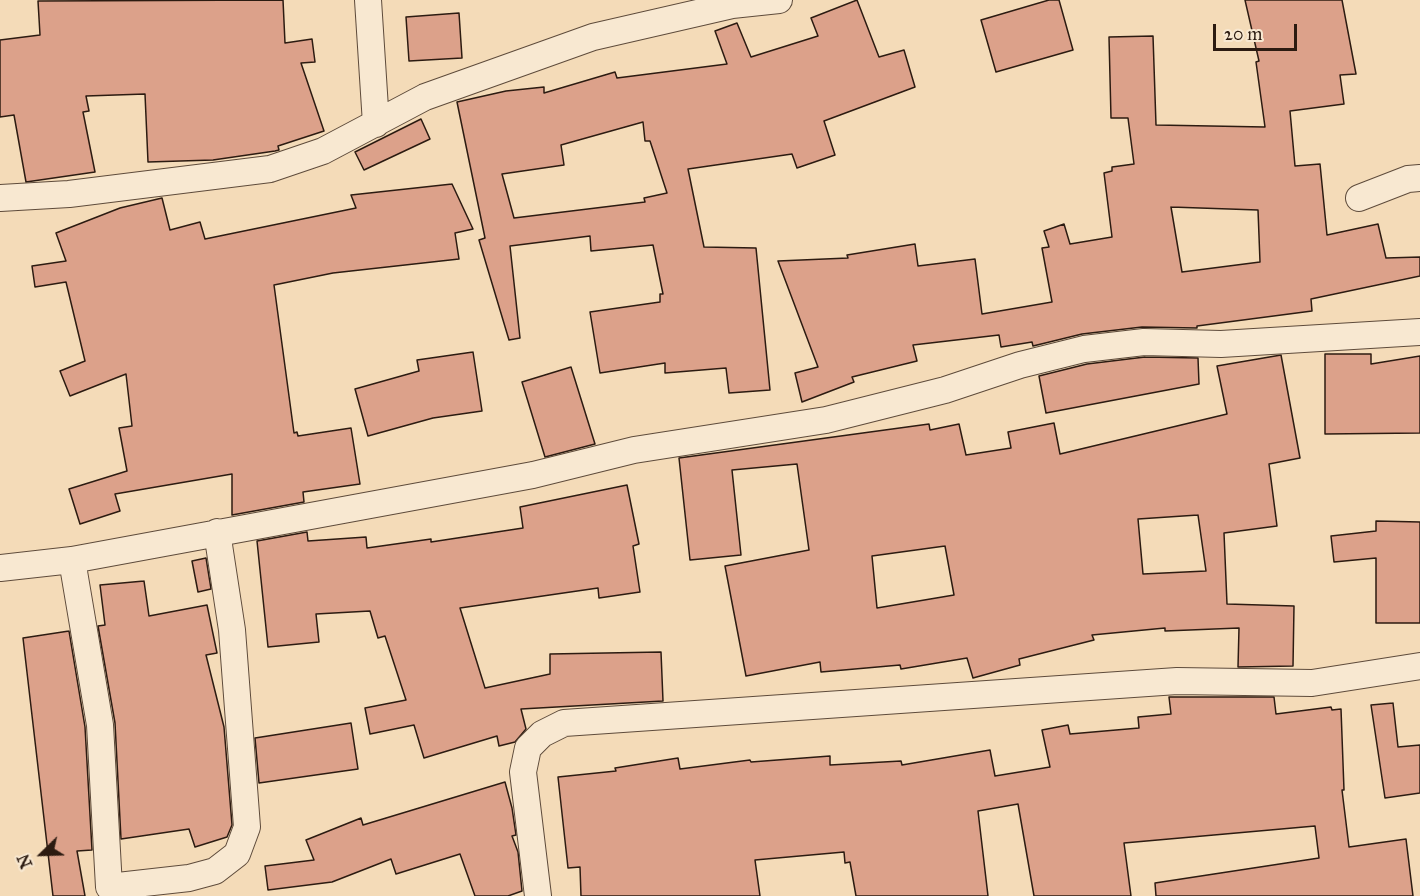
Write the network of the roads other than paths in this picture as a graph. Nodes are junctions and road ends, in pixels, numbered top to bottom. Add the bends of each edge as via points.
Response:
1 (368, 0) edge
2 (779, 0) edge
3 (376, 123) junction
4 (1420, 178) edge
5 (0, 198) edge
6 (1359, 198) dead end
7 (1420, 332) edge
8 (217, 532) junction
9 (72, 560) junction
10 (0, 568) edge
11 (1420, 666) edge
12 (538, 896) edge

1 - 3 street
2 - 3 street via 732,5 593,37 425,97
3 - 5 street via 323,151 270,169 69,194
4 - 6 street
7 - 8 street via 1221,344 1144,342 1084,349 826,420 634,450 533,475
8 - 9 street
8 - 9 street via 232,630 247,827 237,854 215,871 189,878 109,888 100,725
9 - 10 street
11 - 12 street via 1312,683 1177,681 564,723 542,734 528,748 523,772

